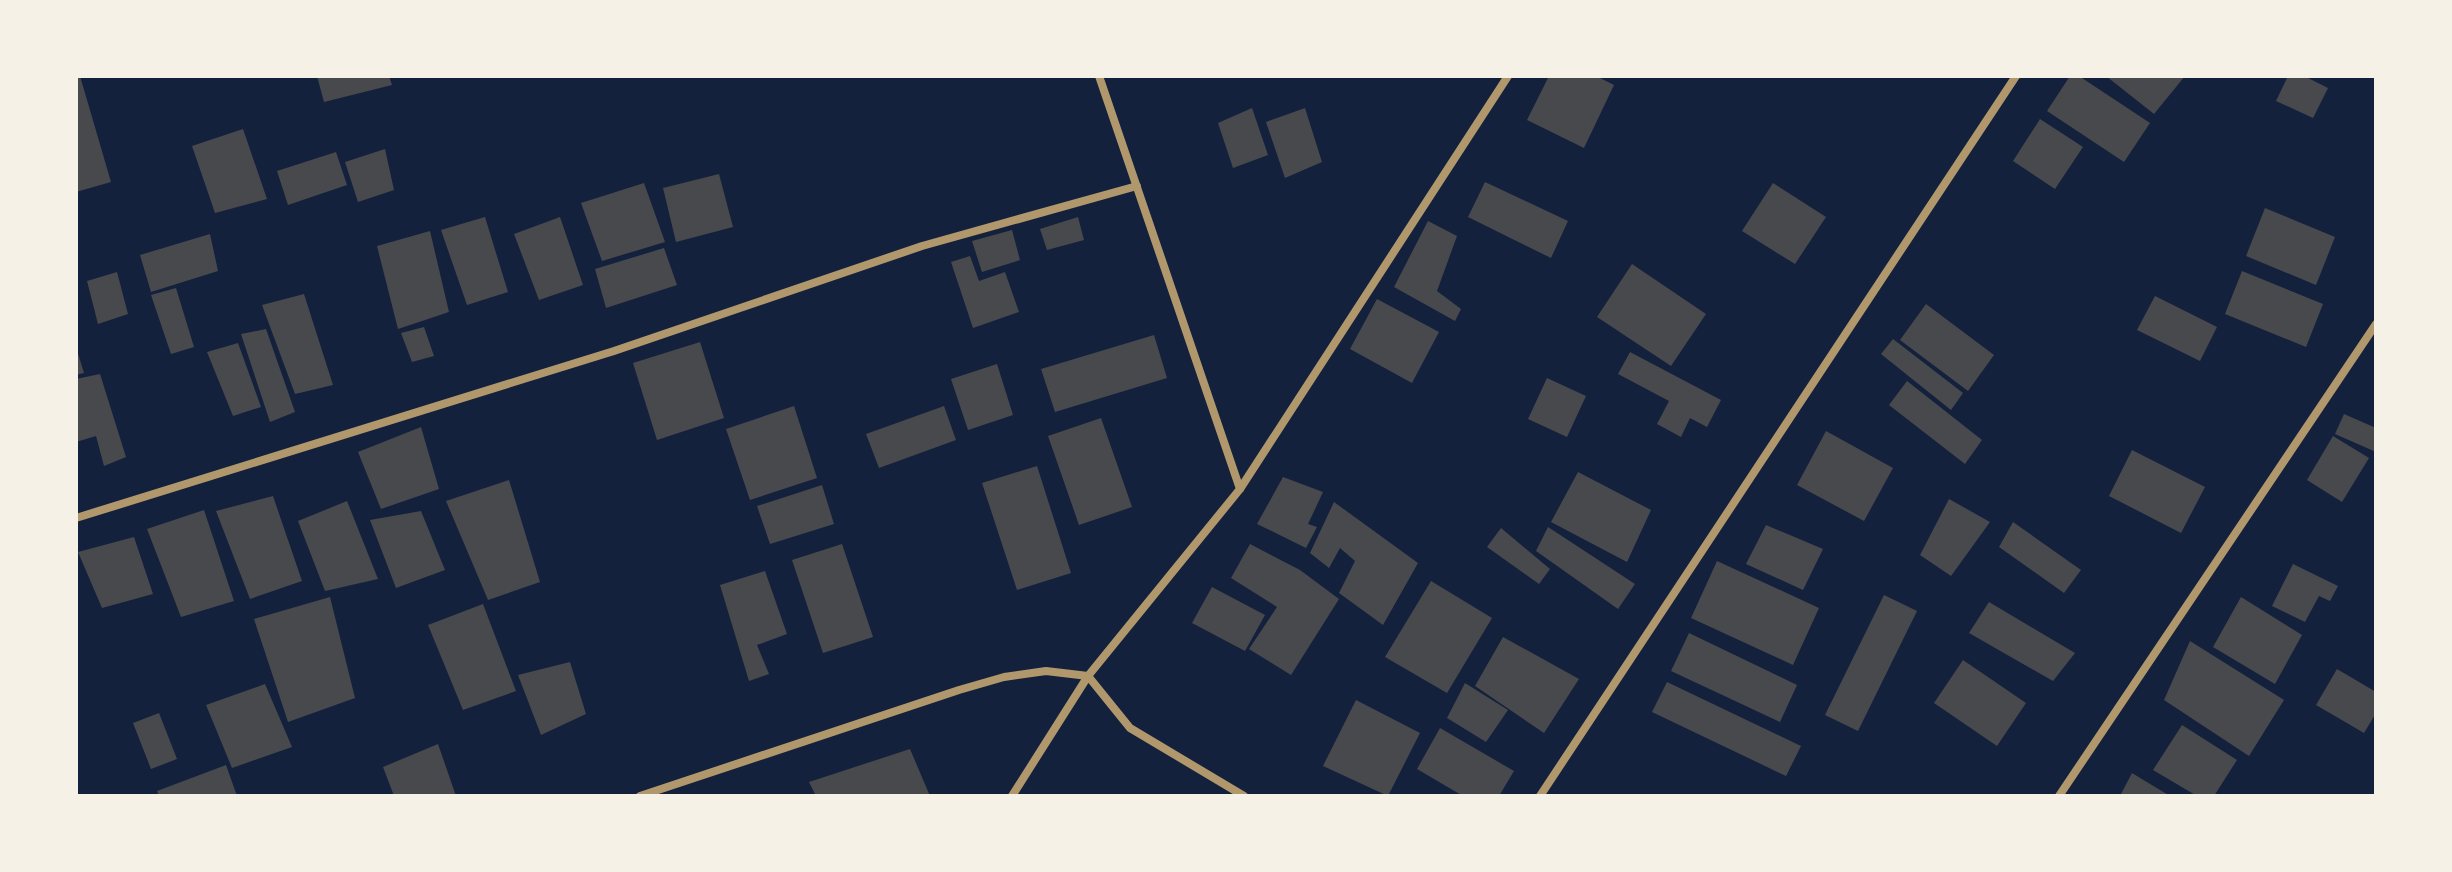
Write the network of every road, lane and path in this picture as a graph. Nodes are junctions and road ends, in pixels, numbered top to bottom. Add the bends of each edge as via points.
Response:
1 (1099, 76) edge
2 (1508, 76) edge
3 (2016, 76) edge
4 (1137, 186) junction
5 (2376, 324) edge
6 (1240, 489) junction
7 (76, 518) edge
8 (1088, 676) junction
9 (640, 796) edge
10 (1012, 796) edge
11 (1244, 796) edge
12 (1540, 796) edge
13 (2059, 796) edge

1 - 4 street
2 - 6 street
3 - 12 street
4 - 6 street
4 - 7 street via 922,246 614,351
5 - 13 street
6 - 8 street
8 - 9 street via 1046,671 1004,677
8 - 10 street
8 - 11 street via 1130,728

